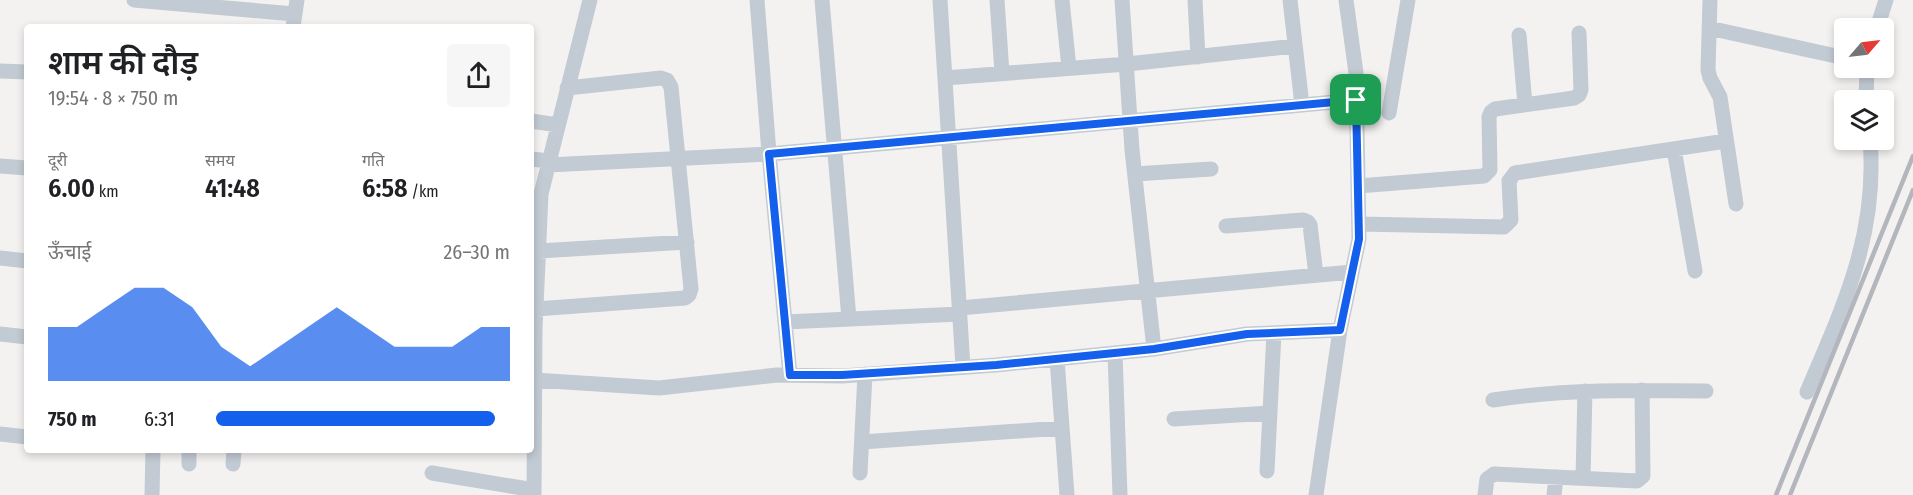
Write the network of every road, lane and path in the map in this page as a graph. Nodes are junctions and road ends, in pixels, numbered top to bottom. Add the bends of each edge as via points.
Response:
1 (134, 0) edge
2 (590, 0) edge
3 (757, 0) edge
4 (822, 0) edge
5 (940, 0) edge
6 (997, 0) edge
7 (1062, 0) edge
8 (1122, 0) edge
9 (1195, 0) edge
10 (1290, 0) edge
11 (1346, 0) edge
12 (1408, 0) edge
13 (1710, 0) edge
14 (1886, 0) edge
15 (295, 14) edge
16 (1880, 18) edge
17 (1709, 28) junction
18 (1579, 33) dead end
19 (1519, 35) dead end
20 (1295, 46) junction
21 (1834, 56) edge
22 (1198, 57) junction
23 (1127, 64) junction
24 (1069, 68) junction
25 (0, 71) edge
26 (24, 72) edge
27 (1002, 73) junction
28 (945, 78) junction
29 (567, 88) junction
30 (1356, 100) junction
31 (1302, 105) junction
32 (1525, 105) junction
33 (1389, 113) dead end
34 (1130, 120) junction
35 (534, 121) edge
36 (558, 125) junction
37 (949, 138) junction
38 (1726, 141) junction
39 (835, 147) junction
40 (1674, 149) junction
41 (1870, 150) edge
42 (769, 154) junction
43 (678, 159) junction
44 (534, 160) edge
45 (549, 163) junction
46 (0, 166) edge
47 (24, 168) edge
48 (1211, 169) dead end
49 (1135, 174) junction
50 (1358, 186) junction
51 (536, 193) edge
52 (1736, 204) dead end
53 (1359, 224) junction
54 (1226, 226) dead end
55 (687, 242) junction
56 (538, 251) junction
57 (0, 258) edge
58 (24, 261) edge
59 (1695, 271) dead end
60 (1352, 272) junction
61 (1316, 275) junction
62 (1147, 290) junction
63 (535, 305) edge
64 (960, 311) junction
65 (849, 319) junction
66 (785, 322) junction
67 (534, 328) edge
68 (1340, 330) junction
69 (1274, 333) junction
70 (0, 334) edge
71 (24, 337) edge
72 (1154, 349) junction
73 (1115, 353) junction
74 (1056, 359) junction
75 (963, 368) junction
76 (865, 374) junction
77 (790, 375) junction
78 (534, 386) edge
79 (1642, 390) junction
80 (1585, 391) junction
81 (1706, 391) dead end
82 (1807, 392) dead end
83 (1493, 400) dead end
84 (1270, 413) junction
85 (1174, 419) dead end
86 (1062, 428) junction
87 (0, 434) edge
88 (24, 436) edge
89 (862, 442) junction
90 (153, 453) edge
91 (534, 453) edge
92 (1267, 471) dead end
93 (432, 473) dead end
94 (860, 473) dead end
95 (1556, 477) junction
96 (1583, 478) junction
97 (534, 493) edge
98 (152, 495) edge
99 (1067, 495) edge
100 (1120, 495) edge
101 (1316, 495) edge
102 (1485, 495) edge
103 (1554, 495) edge

1 - 15 street
2 - 29 street
3 - 42 street
4 - 39 street
5 - 28 street
6 - 27 street
7 - 24 street
8 - 23 street
9 - 22 street
10 - 20 street
11 - 30 street
12 - 33 street
13 - 17 street
14 - 16 street
17 - 21 street
17 - 38 street via 1708,70 1720,97
18 - 32 street via 1579,95
19 - 32 street
20 - 22 street
20 - 31 street
22 - 23 street
23 - 24 street
23 - 34 street
24 - 27 street
25 - 26 street
27 - 28 street
28 - 37 street
29 - 36 street
29 - 43 street via 667,80
30 - 31 street
30 - 50 street
31 - 34 street
32 - 50 street via 1491,112 1490,170 1484,176
34 - 37 street
34 - 49 street
35 - 36 street
36 - 45 street
37 - 39 street
37 - 64 street
38 - 40 street
38 - 52 street
39 - 42 street
39 - 65 street
40 - 53 street via 1515,173 1509,181 1510,220 1504,227
40 - 59 street
41 - 82 street via 1869,199 1862,246 1846,299
42 - 43 street
42 - 66 street
43 - 45 street
43 - 55 street
44 - 45 street
45 - 51 street
46 - 47 street
48 - 49 street
49 - 62 street
50 - 53 street
51 - 56 street
53 - 60 street
54 - 61 street via 1308,222
55 - 56 street
55 - 63 street via 691,289 685,298
56 - 63 street
57 - 58 street
60 - 61 street
60 - 68 street
61 - 62 street
62 - 64 street
62 - 72 street
63 - 67 street
64 - 65 street
64 - 75 street
65 - 66 street
66 - 77 street
68 - 69 street
68 - 101 street
69 - 72 street
69 - 84 street
70 - 71 street
72 - 73 street
73 - 74 street
73 - 100 street
74 - 75 street
74 - 86 street
75 - 76 street
76 - 77 street
76 - 89 street
77 - 78 street via 659,388
79 - 80 street
79 - 81 street
79 - 96 street via 1642,476 1637,481
80 - 83 street
80 - 96 street
84 - 85 street
84 - 92 street
86 - 89 street
86 - 99 street
87 - 88 street
89 - 94 street
90 - 98 street
91 - 97 street
93 - 97 street
95 - 96 street
95 - 102 street via 1494,474 1487,479
95 - 103 street

